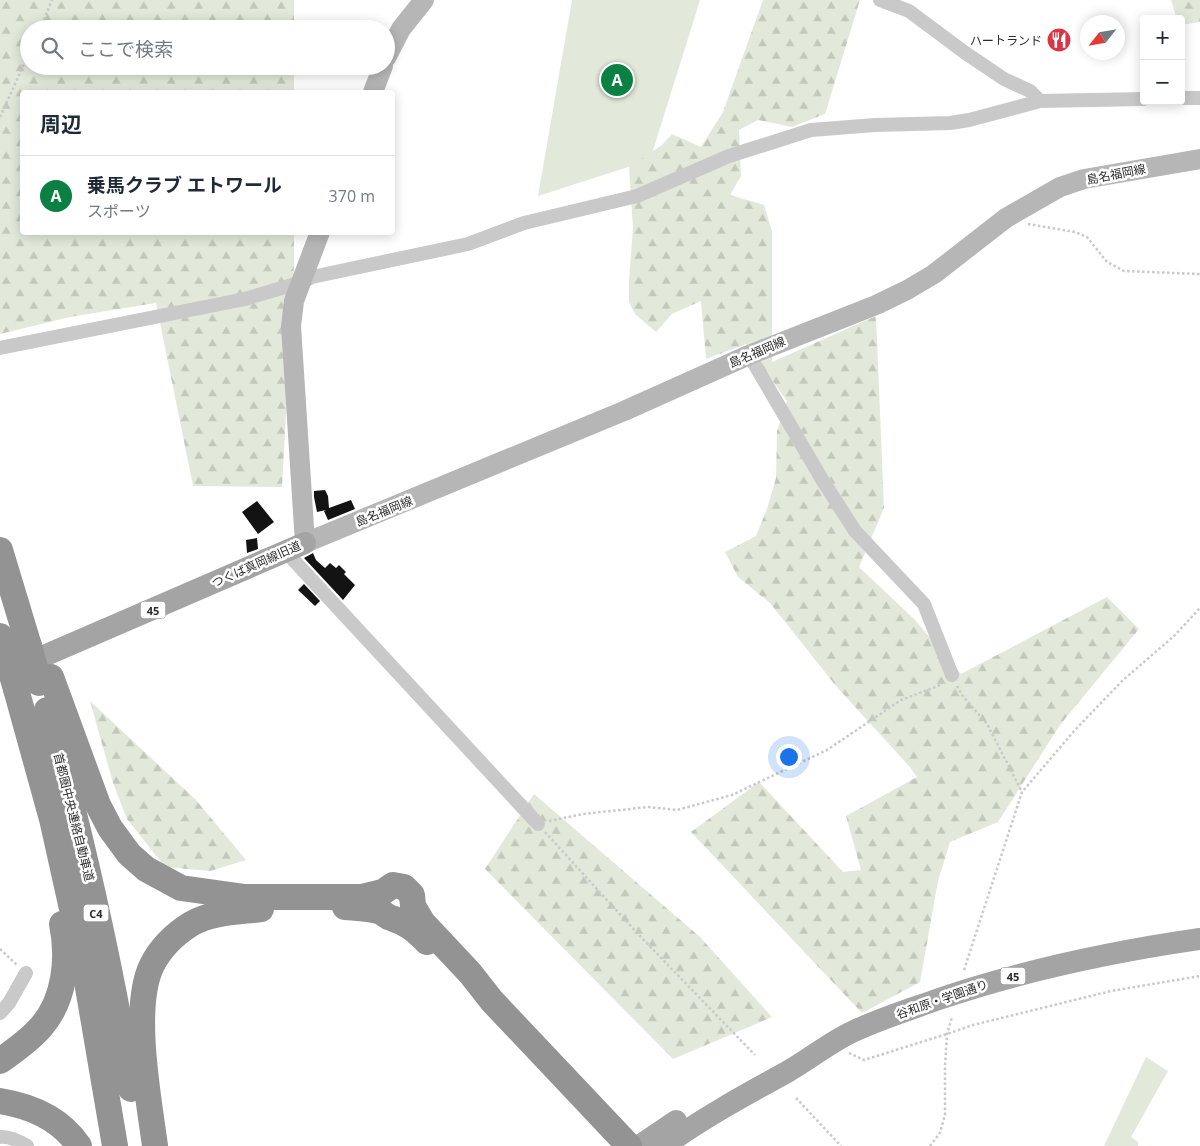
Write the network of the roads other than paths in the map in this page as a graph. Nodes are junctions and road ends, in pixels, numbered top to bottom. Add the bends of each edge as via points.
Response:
1 (424, 0) edge
2 (880, 0) edge
3 (395, 41) edge
4 (380, 75) edge
5 (374, 90) edge
6 (1185, 98) edge
7 (1200, 98) edge
8 (1140, 99) edge
9 (1040, 101) junction
10 (1200, 159) edge
11 (319, 235) edge
12 (302, 282) junction
13 (0, 348) edge
14 (749, 355) junction
15 (296, 548) junction
16 (2, 557) edge
17 (19, 665) edge
18 (952, 675) road end
19 (538, 824) road end
20 (1200, 940) edge
21 (26, 973) road end
22 (492, 1001) junction
23 (0, 1013) edge
24 (834, 1041) junction
25 (0, 1061) edge
26 (0, 1101) edge
27 (0, 1137) edge
28 (27, 1146) edge
29 (79, 1146) edge
30 (115, 1146) edge
31 (141, 1146) edge
32 (155, 1146) edge
33 (629, 1146) edge
34 (639, 1146) edge
35 (664, 1146) edge

1 - 3 main road
2 - 9 street via 910,10 964,52 1004,79 1030,91
4 - 5 main road
6 - 7 street
8 - 9 street
9 - 12 street via 950,123 876,124 811,130 729,156 636,196 524,224 468,244 312,277
10 - 14 main road, 島名福岡線 via 1084,179 1060,187 1006,218 934,274 907,290
11 - 12 main road, つくば真岡線旧道
12 - 13 street via 245,299
12 - 15 main road, つくば真岡線旧道 via 294,301 291,326
14 - 15 main road, 島名福岡線 via 624,411
14 - 18 street via 855,531 924,604
15 - 17 main road, つくば真岡線旧道 / 45
15 - 19 street
16 - 17 highway, 首都圏中央連絡自動車道 / C4
17 - 22 highway via 110,828 146,869 181,888 245,897 362,897 383,892 393,885 404,887 412,895 423,923
17 - 25 highway via 46,851 65,940 64,970 58,999 42,1026
17 - 30 highway, 首都圏中央連絡自動車道 / C4 via 83,958
17 - 31 highway, 首都圏中央連絡自動車道 / C4 via 84,854 122,1035
20 - 24 main road, 谷和原・学園通り / 45 via 1033,970 914,1008
21 - 23 street via 9,1004
22 - 32 highway via 460,977 410,926 372,910 277,908 219,915 192,924 162,949 151,966 145,988 143,1053
22 - 33 highway
24 - 34 main road, 谷和原・学園通り / 45 via 784,1056 693,1109
24 - 35 main road, 谷和原・学園通り / 45
26 - 29 highway via 38,1111 53,1120
27 - 28 street

